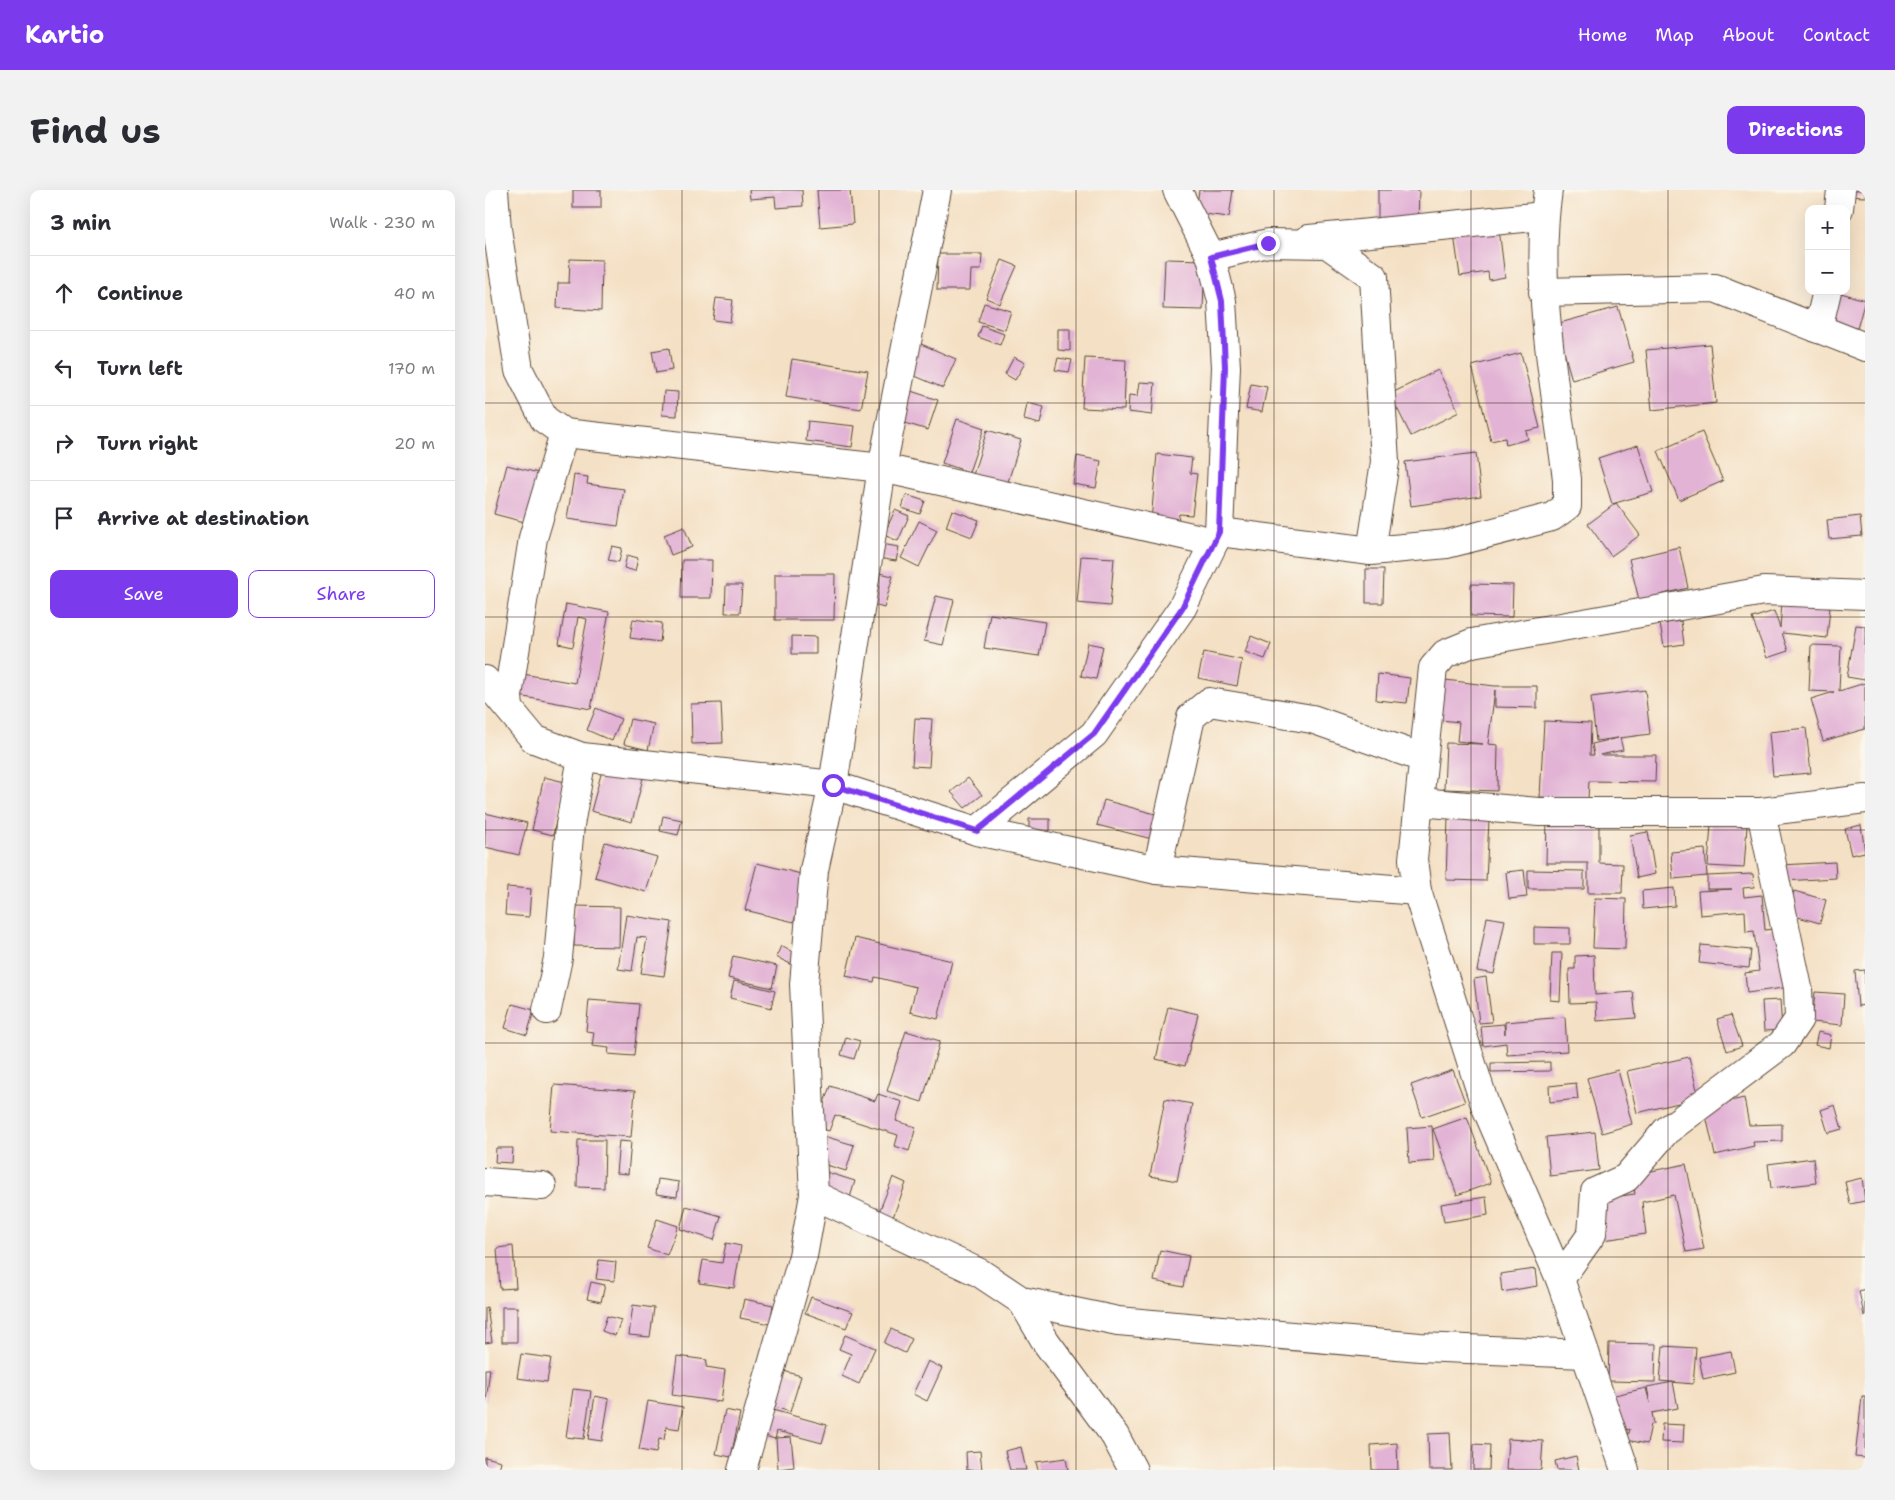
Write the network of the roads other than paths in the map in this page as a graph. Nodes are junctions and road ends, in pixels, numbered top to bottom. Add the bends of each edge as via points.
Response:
1 (494, 190) edge
2 (937, 190) edge
3 (1177, 190) edge
4 (1548, 190) edge
5 (1841, 190) edge
6 (1839, 205) edge
7 (1544, 216) junction
8 (1268, 243) junction
9 (1211, 257) junction
10 (1543, 292) junction
11 (1826, 295) edge
12 (1818, 329) junction
13 (1865, 347) edge
14 (564, 433) junction
15 (882, 468) junction
16 (1216, 537) junction
17 (1371, 551) junction
18 (1865, 595) edge
19 (485, 680) edge
20 (509, 708) junction
21 (583, 757) junction
22 (1423, 758) junction
23 (833, 785) junction
24 (1865, 799) edge
25 (1419, 802) junction
26 (1761, 812) junction
27 (977, 831) junction
28 (1157, 870) junction
29 (1417, 891) junction
30 (547, 1010) dead end
31 (485, 1182) edge
32 (542, 1186) dead end
33 (814, 1195) junction
34 (1559, 1279) junction
35 (1023, 1301) junction
36 (1585, 1354) junction
37 (742, 1470) edge
38 (1133, 1470) edge
39 (1625, 1470) edge

1 - 14 street via 519,370 544,420
2 - 15 street
3 - 9 street
4 - 7 street
5 - 6 street
7 - 8 street
7 - 10 street
8 - 9 street
8 - 17 street via 1327,244 1374,277 1385,462
9 - 16 street via 1222,301 1225,367
10 - 12 street via 1715,288
10 - 17 street via 1567,479 1567,506 1552,517 1447,544
11 - 12 street
12 - 13 street
14 - 15 street
14 - 20 street via 533,538 508,696
15 - 16 street
15 - 23 street
16 - 17 street
16 - 27 street via 1182,608 1094,734
18 - 22 street via 1764,591 1472,643 1445,654 1433,668
19 - 20 street
20 - 21 street via 534,739
21 - 23 street
21 - 30 street via 571,825 558,958
22 - 25 street
22 - 28 street via 1312,719 1209,702 1191,717
23 - 27 street
23 - 33 street via 814,870 804,984
24 - 26 street
25 - 26 street via 1539,812
25 - 29 street via 1413,859
26 - 34 street via 1798,988 1799,1019 1782,1044 1666,1131 1626,1178 1595,1192 1592,1234
27 - 28 street
28 - 29 street
29 - 34 street via 1485,1104
31 - 32 street
33 - 35 street via 980,1273
33 - 37 street via 803,1256
34 - 36 street
35 - 36 street via 1118,1321 1420,1347
35 - 38 street via 1046,1342 1115,1436
36 - 39 street

